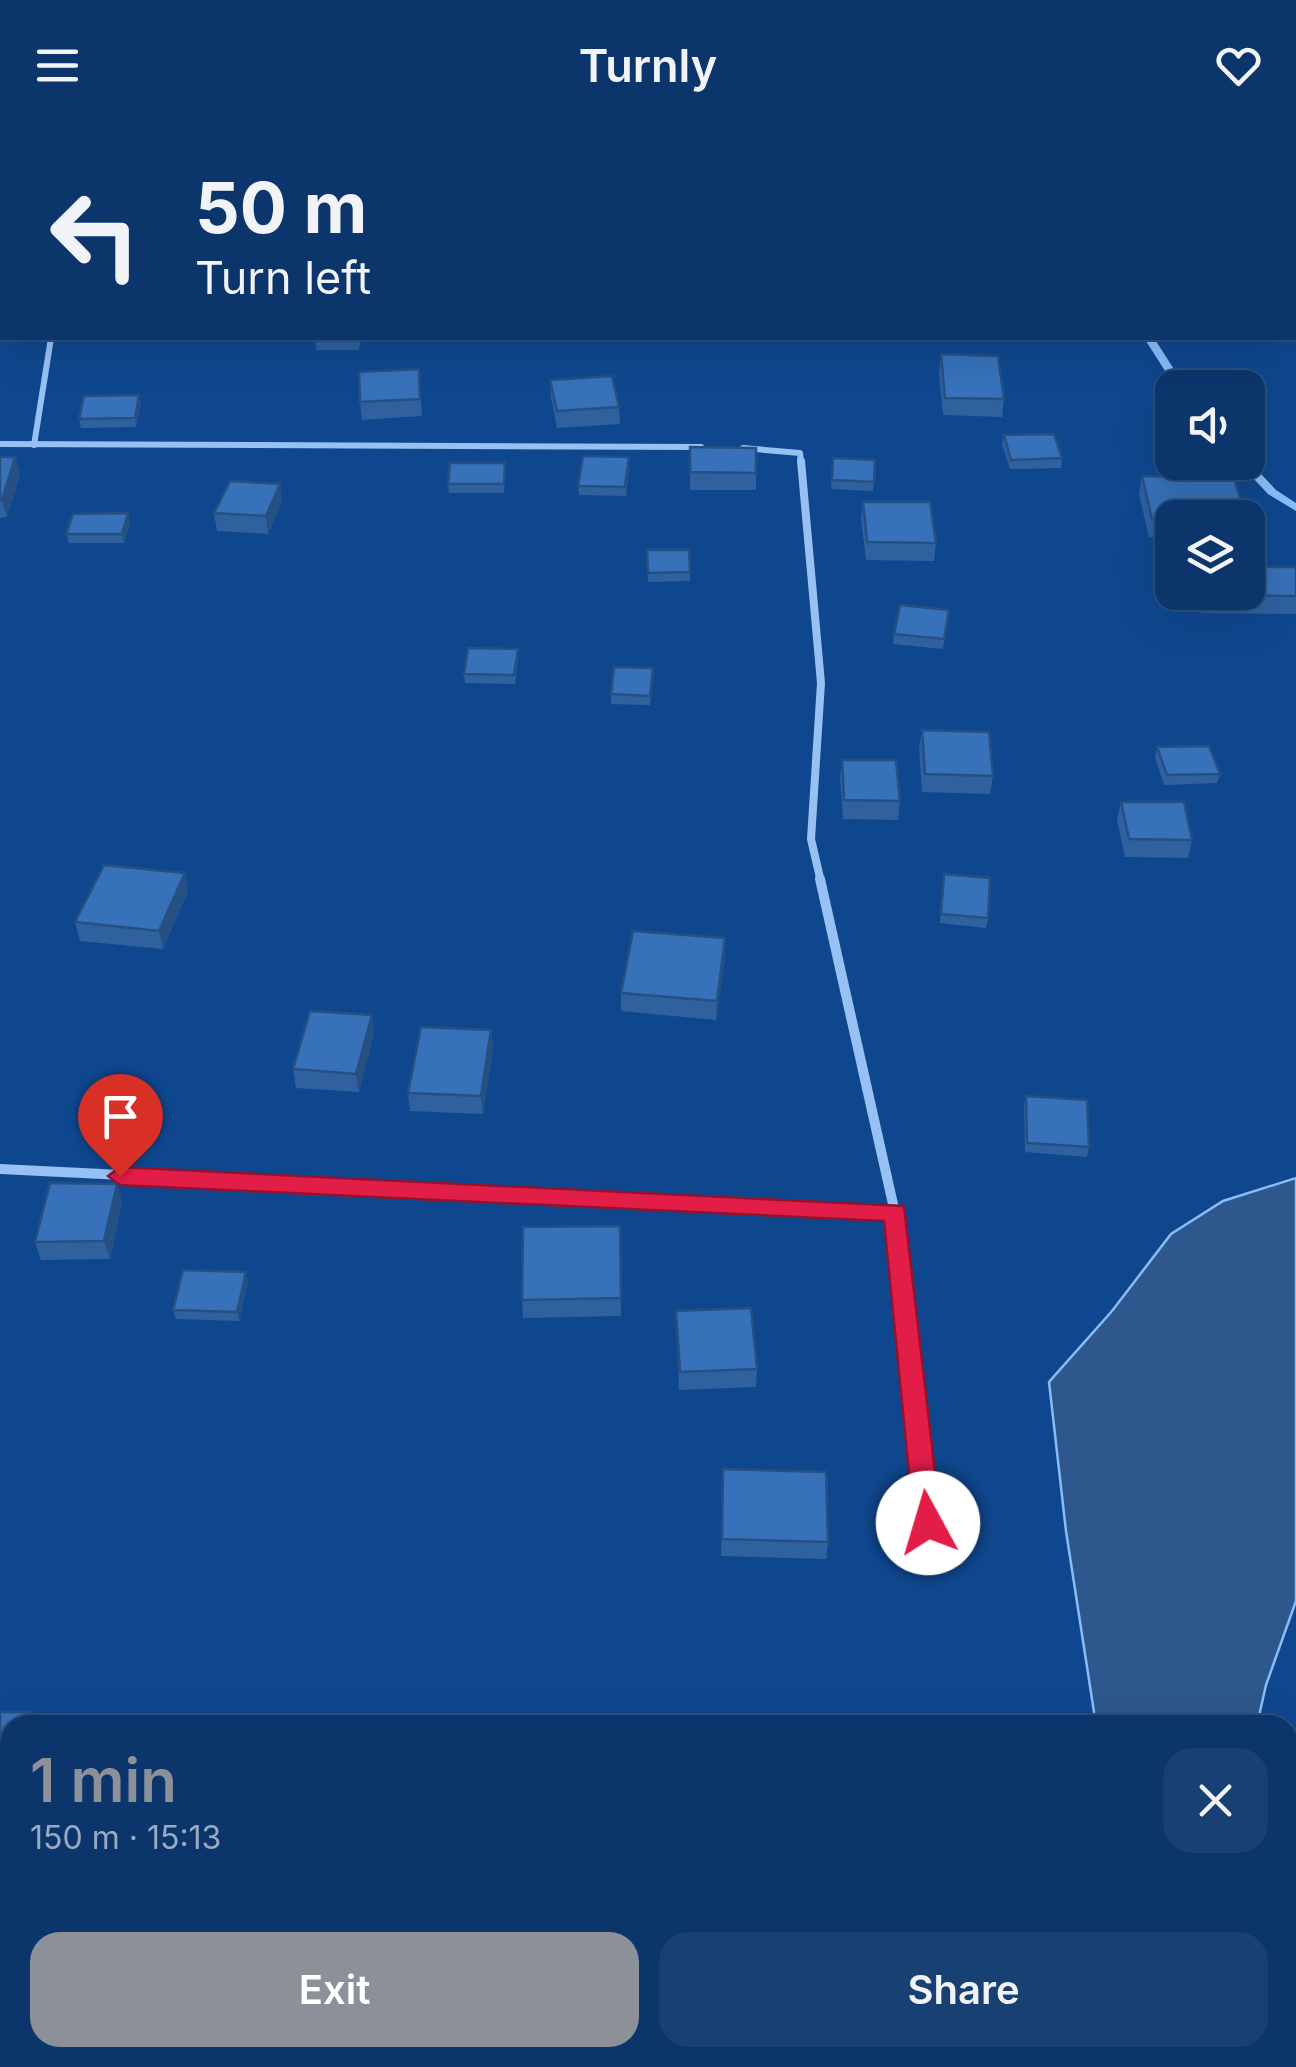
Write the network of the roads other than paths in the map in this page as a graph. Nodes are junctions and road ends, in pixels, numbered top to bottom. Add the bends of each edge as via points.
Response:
1 (52, 340) edge
2 (0, 444) edge
3 (34, 445) junction
4 (713, 448) edge
5 (733, 448) edge
6 (0, 1169) edge
7 (895, 1213) junction
8 (932, 1562) dead end

1 - 3 street
2 - 3 street
3 - 4 street
5 - 7 street via 800,453 821,683 811,839
6 - 7 street
7 - 8 street

